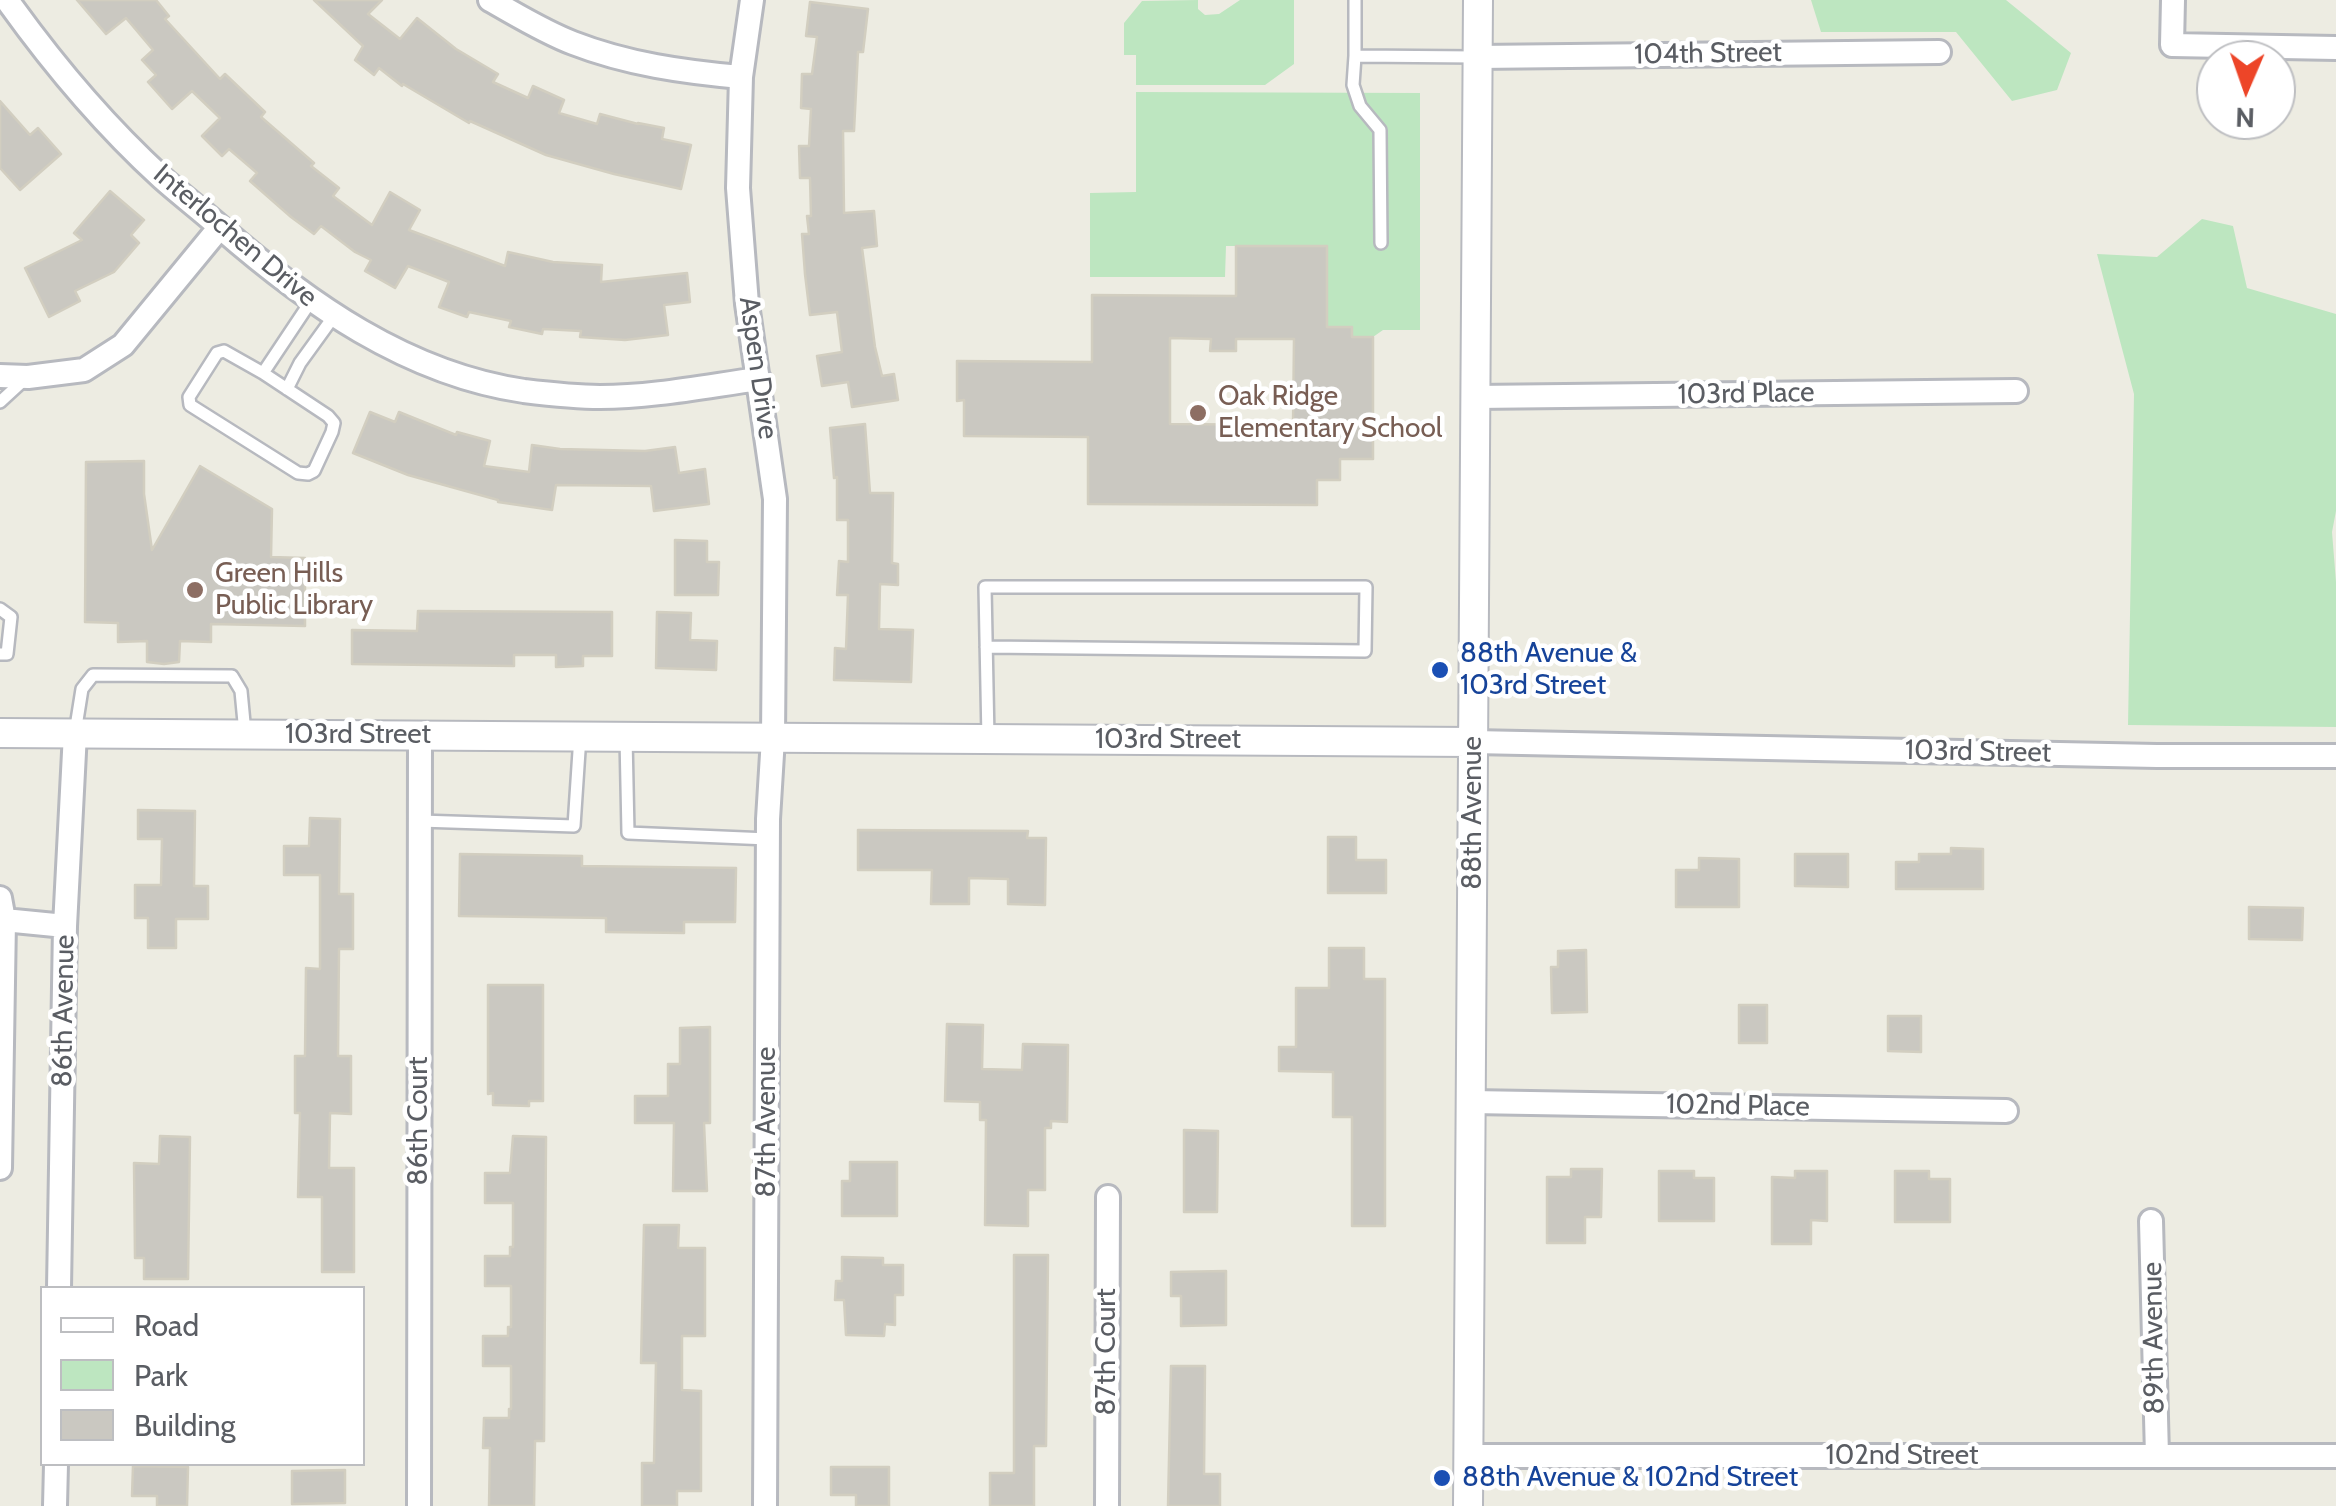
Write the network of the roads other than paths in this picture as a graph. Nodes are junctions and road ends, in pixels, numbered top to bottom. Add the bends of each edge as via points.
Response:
1 (6, 0) edge
2 (490, 0) edge
3 (752, 0) edge
4 (1355, 0) edge
5 (1478, 0) edge
6 (2173, 0) edge
7 (2336, 48) edge
8 (1940, 52) dead end
9 (1354, 56) junction
10 (1477, 58) junction
11 (741, 77) junction
12 (220, 227) junction
13 (1381, 244) dead end
14 (310, 300) junction
15 (334, 316) junction
16 (263, 373) junction
17 (0, 376) edge
18 (28, 377) junction
19 (759, 378) junction
20 (286, 389) junction
21 (2016, 392) dead end
22 (1475, 398) junction
23 (0, 402) edge
24 (0, 610) edge
25 (986, 648) junction
26 (0, 654) edge
27 (0, 732) edge
28 (75, 733) junction
29 (246, 734) junction
30 (420, 736) junction
31 (580, 736) junction
32 (626, 737) junction
33 (773, 738) junction
34 (988, 739) junction
35 (1473, 742) junction
36 (2336, 756) edge
37 (420, 820) junction
38 (768, 839) junction
39 (2, 909) edge
40 (65, 926) junction
41 (1471, 1102) junction
42 (2006, 1111) dead end
43 (0, 1168) edge
44 (1108, 1197) dead end
45 (2151, 1221) dead end
46 (59, 1286) edge
47 (1469, 1456) junction
48 (2156, 1456) junction
49 (2336, 1456) edge
50 (56, 1466) edge
51 (56, 1506) edge
52 (418, 1506) edge
53 (765, 1506) edge
54 (1106, 1506) edge
55 (1468, 1506) edge

1 - 12 street, Interlochen Drive via 113,128
2 - 11 street via 612,56
3 - 11 street, Aspen Drive
4 - 9 lane
5 - 10 street, 88th Avenue
6 - 7 street via 2172,45
8 - 10 street, 104th Street
9 - 10 lane
9 - 13 lane via 1360,106 1380,130
10 - 22 street, 88th Avenue
11 - 19 street, Aspen Drive via 740,233
12 - 14 street, Interlochen Drive
12 - 18 street via 123,345 84,370
14 - 15 street, Interlochen Drive
14 - 16 lane
15 - 19 street, Interlochen Drive via 441,368 521,390 599,397
15 - 20 lane
16 - 20 lane
16 - 20 lane via 217,353 191,391 190,405 308,474 334,423
17 - 18 street
18 - 23 lane
19 - 33 street, Aspen Drive via 776,499
21 - 22 street, 103rd Place
22 - 35 street, 88th Avenue
24 - 26 lane via 11,617 7,654
25 - 25 lane via 1365,651 1366,587 984,587
25 - 34 lane
27 - 28 street, 103rd Street
28 - 29 street, 103rd Street
28 - 29 lane via 82,689 93,675 232,676 241,691
28 - 40 street, 86th Avenue
29 - 30 street, 103rd Street
30 - 31 street, 103rd Street
30 - 37 street, 86th Court
31 - 32 street, 103rd Street
31 - 37 lane via 574,826
32 - 33 street, 103rd Street
32 - 38 lane via 628,833
33 - 34 street, 103rd Street
33 - 38 street, 87th Avenue
34 - 35 street, 103rd Street
35 - 36 street, 103rd Street
35 - 41 street, 88th Avenue
37 - 52 street, 86th Court
38 - 53 street, 87th Avenue
39 - 40 street
39 - 43 street
40 - 46 street, 86th Avenue
41 - 42 street, 102nd Place
41 - 47 street, 88th Avenue
44 - 54 street, 87th Court
45 - 48 street, 89th Avenue
47 - 48 street, 102nd Street
47 - 55 street, 88th Avenue
48 - 49 street, 102nd Street
50 - 51 street

